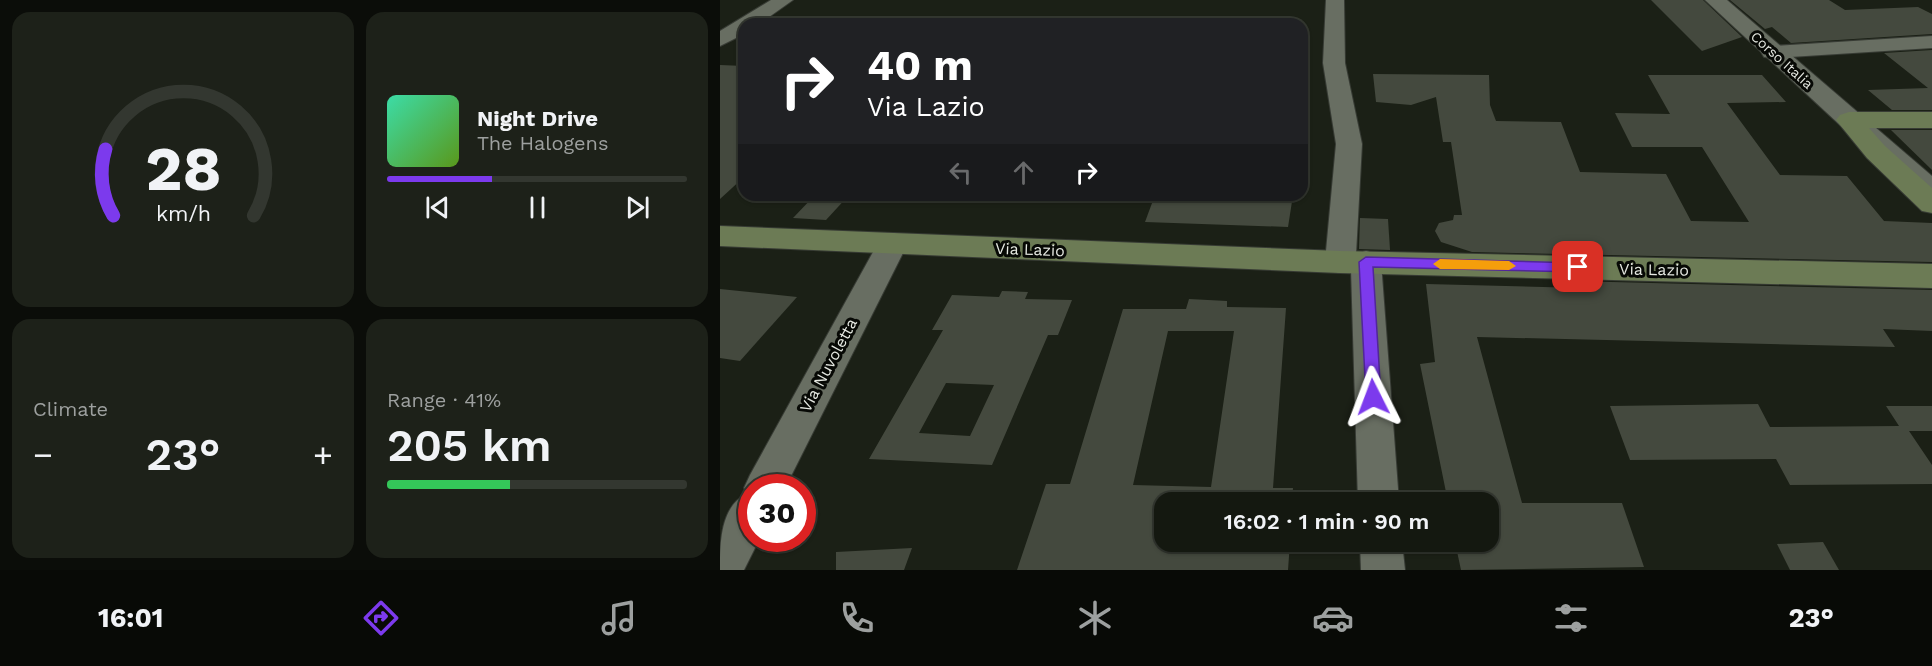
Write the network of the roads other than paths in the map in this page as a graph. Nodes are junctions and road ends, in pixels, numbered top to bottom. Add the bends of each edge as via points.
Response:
1 (784, 0) edge
2 (1335, 0) edge
3 (1715, 0) edge
4 (755, 18) edge
5 (738, 28) edge
6 (720, 40) edge
7 (1932, 42) edge
8 (1772, 52) junction
9 (1849, 120) junction
10 (1932, 120) edge
11 (1932, 191) edge
12 (1932, 204) edge
13 (720, 236) edge
14 (893, 243) junction
15 (1353, 262) junction
16 (1932, 276) edge
17 (771, 474) edge
18 (1378, 492) edge
19 (738, 538) edge
20 (1382, 552) edge
21 (721, 570) edge
22 (1383, 570) edge

1 - 4 street
2 - 15 street via 1334,63 1349,144
3 - 8 street, Corso Italia
5 - 6 street
7 - 8 street
8 - 9 street, Corso Italia
9 - 10 main road
9 - 11 street, Corso Italia
9 - 12 main road, Corso Italia via 1876,152
13 - 14 main road, Via Lazio
14 - 15 main road, Via Lazio
14 - 17 street, Via Nuvoletta
15 - 16 main road, Via Lazio
15 - 18 street
19 - 21 street
20 - 22 street

